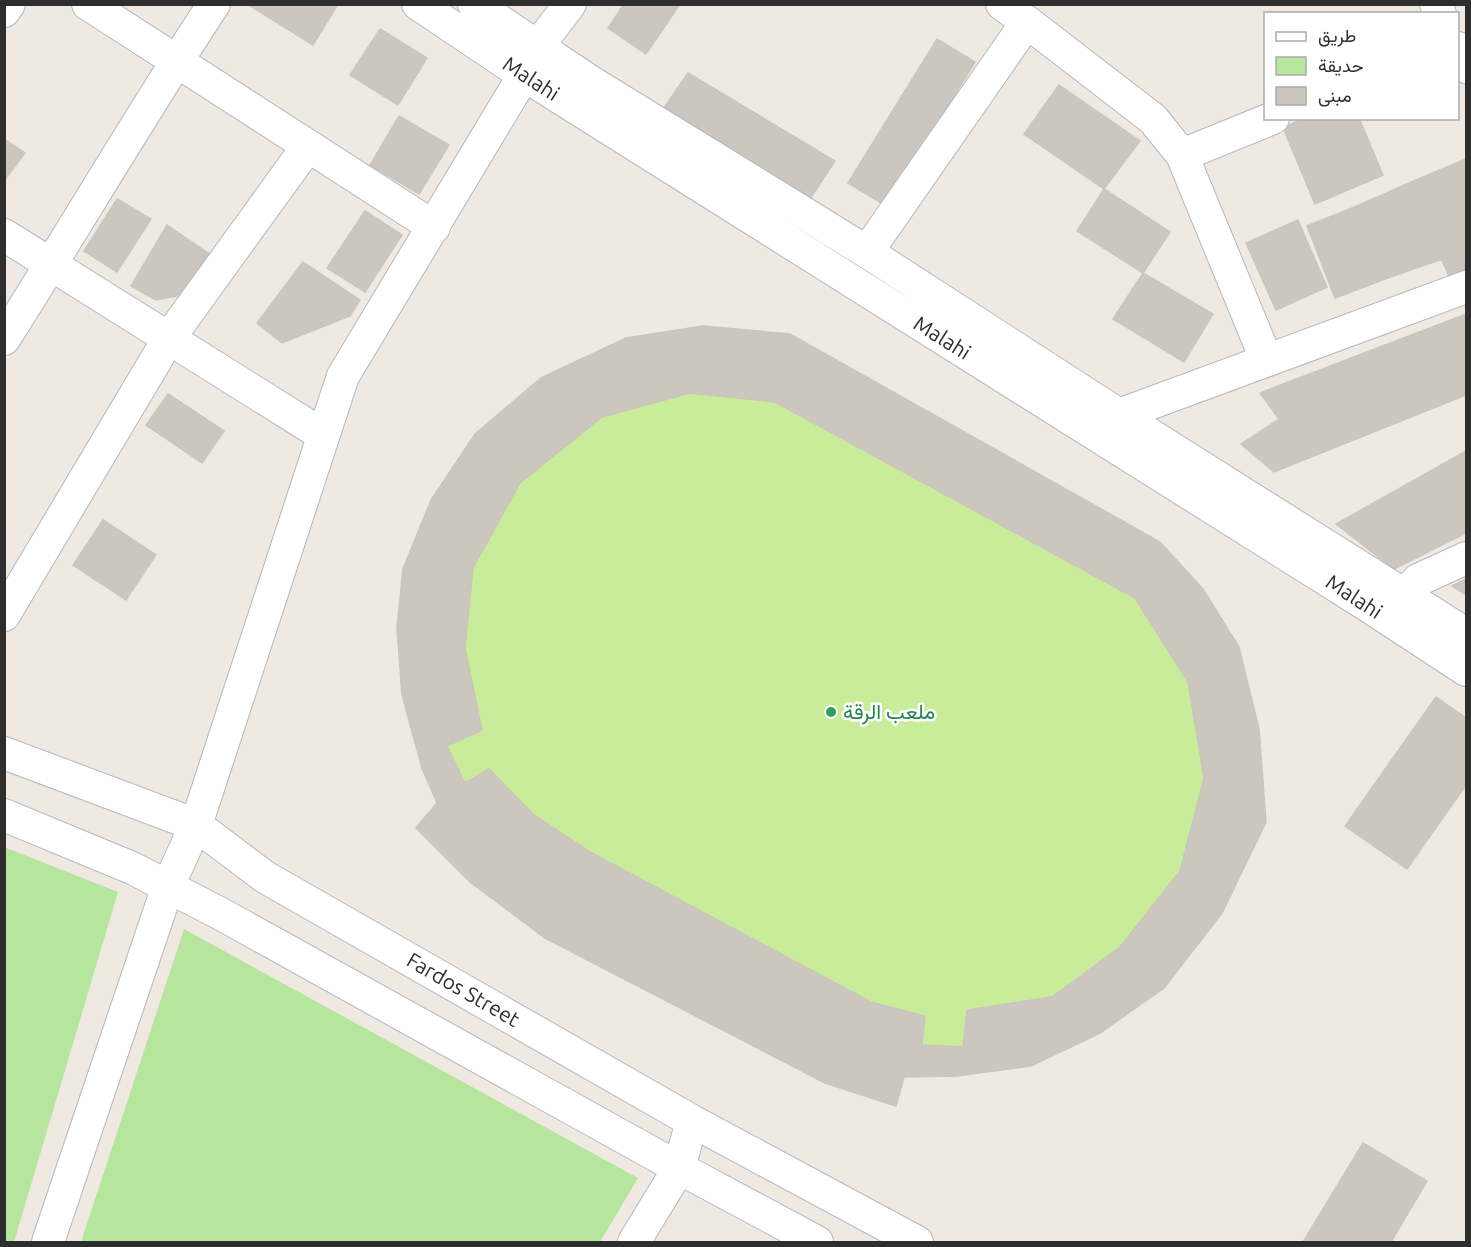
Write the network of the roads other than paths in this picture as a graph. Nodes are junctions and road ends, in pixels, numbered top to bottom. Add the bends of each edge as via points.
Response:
1 (9, 4) edge
2 (88, 4) edge
3 (214, 4) edge
4 (418, 4) edge
5 (474, 4) edge
6 (570, 4) edge
7 (1002, 4) edge
8 (4, 10) edge
9 (1027, 22) junction
10 (538, 46) junction
11 (1459, 48) edge
12 (176, 61) junction
13 (1467, 67) edge
14 (524, 75) junction
15 (1268, 120) edge
16 (309, 146) junction
17 (1182, 155) junction
18 (434, 226) junction
19 (4, 235) edge
20 (867, 252) junction
21 (52, 265) junction
22 (1467, 287) edge
23 (169, 338) junction
24 (4, 339) edge
25 (1266, 360) junction
26 (1119, 415) junction
27 (323, 435) junction
28 (1467, 558) edge
29 (1404, 595) junction
30 (4, 615) edge
31 (1467, 634) edge
32 (1467, 670) edge
33 (4, 753) edge
34 (4, 815) edge
35 (196, 825) junction
36 (168, 886) junction
37 (692, 1121) junction
38 (679, 1168) junction
39 (48, 1242) edge
40 (634, 1242) edge
41 (817, 1242) edge
42 (917, 1242) edge

1 - 8 street
2 - 12 street
3 - 12 street
4 - 14 street, Malahi
5 - 10 street, Malahi
6 - 10 street
7 - 9 street
9 - 17 street via 1153,119
9 - 20 street
10 - 14 street
10 - 20 street, Malahi
11 - 13 street
12 - 16 street
12 - 21 street
14 - 18 street
14 - 32 street, Malahi
15 - 17 street
16 - 18 street
16 - 23 street
17 - 25 street
18 - 27 street via 343,376
19 - 21 street
20 - 26 street, Malahi
21 - 23 street
21 - 24 street
22 - 25 street
23 - 27 street
23 - 30 street
25 - 26 street
26 - 29 street, Malahi
27 - 35 street
28 - 29 street via 1418,580
29 - 31 street, Malahi
33 - 35 street, Fardos Street
34 - 36 street
35 - 36 street
35 - 37 street, Fardos Street via 265,877
36 - 38 street
36 - 39 street
37 - 38 street
37 - 42 street, Fardos Street
38 - 40 street
38 - 41 street

